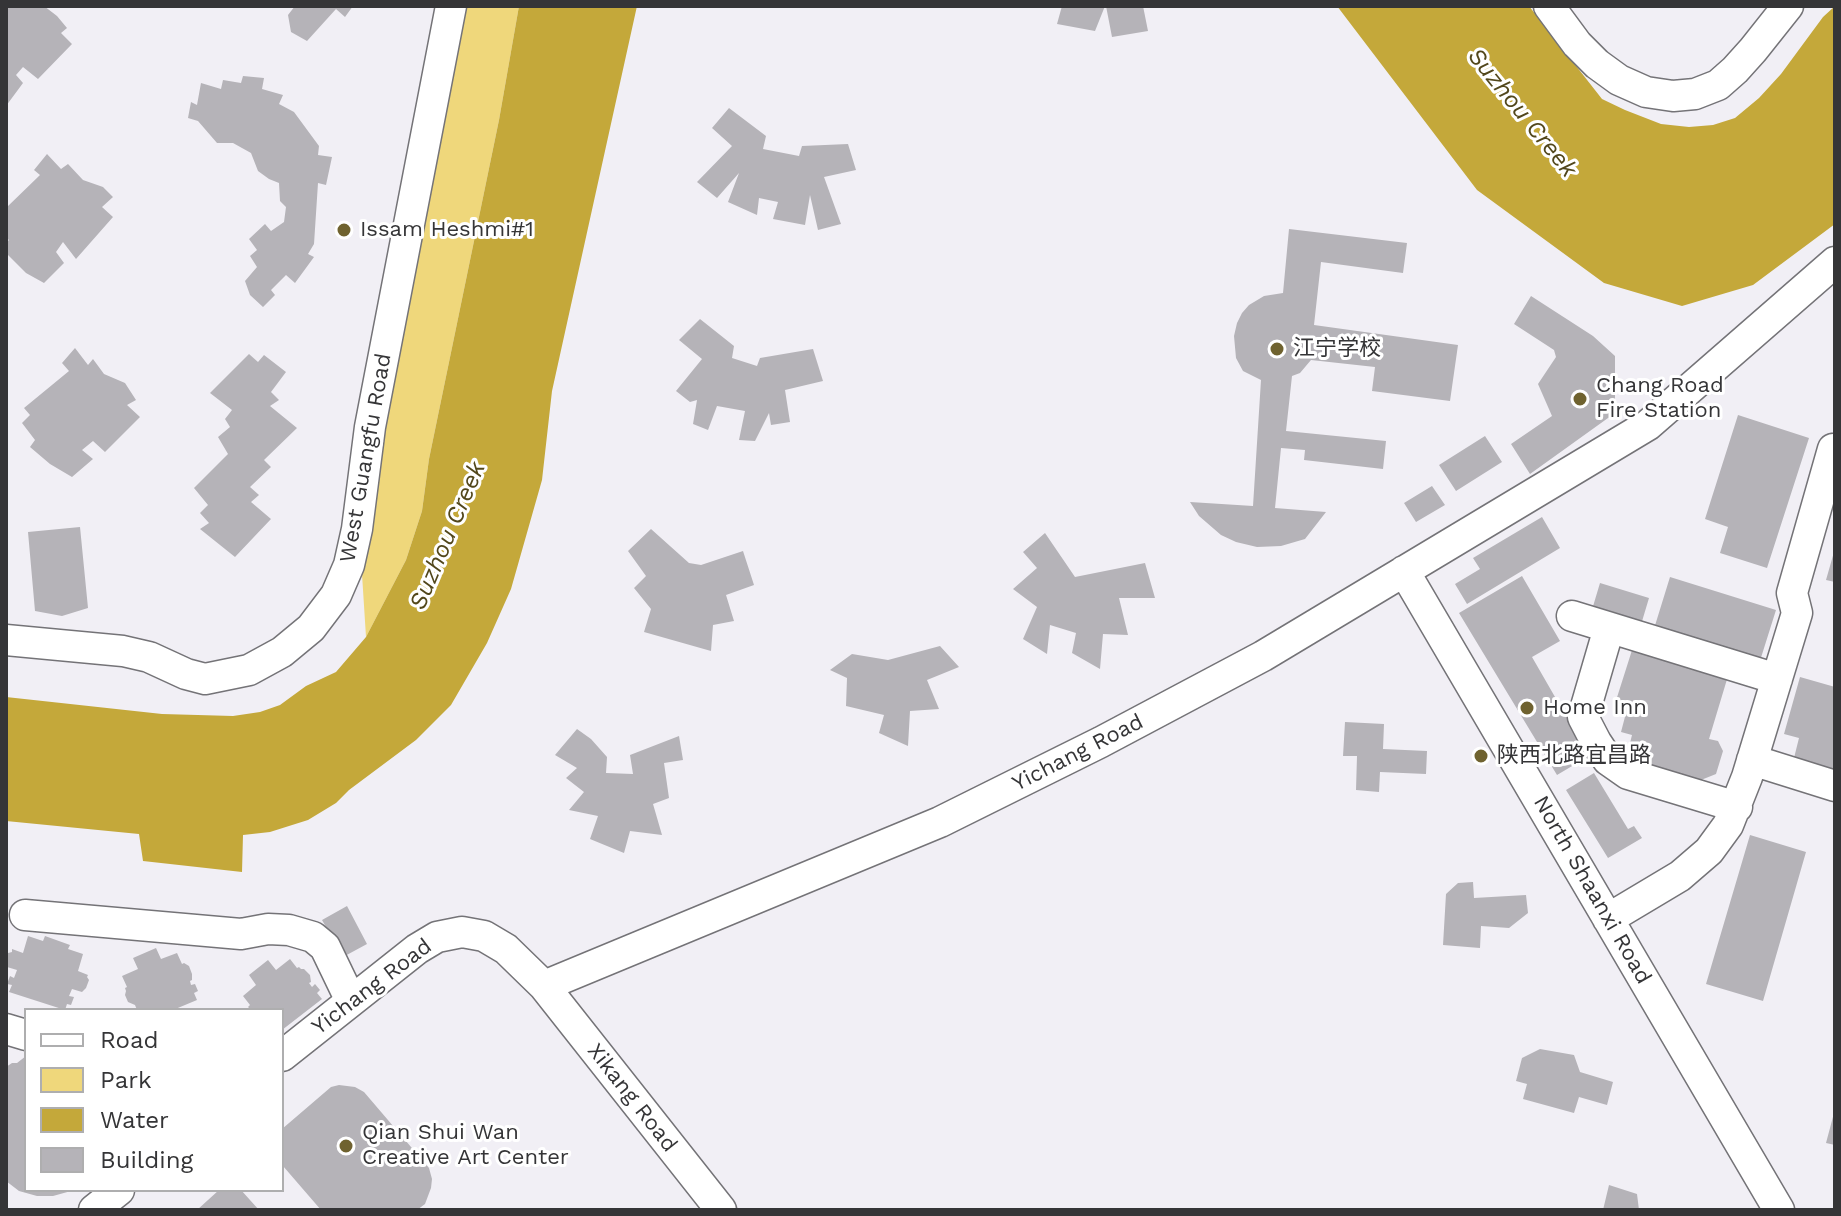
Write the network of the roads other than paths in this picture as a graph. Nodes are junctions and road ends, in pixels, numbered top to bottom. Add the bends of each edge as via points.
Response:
1 (451, 6) edge
2 (1549, 6) edge
3 (1788, 6) edge
4 (1835, 262) edge
5 (1833, 449) dead end
6 (1404, 571) junction
7 (1572, 616) dead end
8 (1609, 628) junction
9 (6, 640) edge
10 (1777, 679) junction
11 (1752, 760) junction
12 (1835, 786) edge
13 (1737, 807) junction
14 (25, 915) dead end
15 (1608, 919) junction
16 (544, 986) junction
17 (351, 1001) junction
18 (284, 1054) edge
19 (116, 1192) edge
20 (94, 1210) edge
21 (721, 1210) edge
22 (1779, 1210) edge

1 - 9 street, West Guangfu Road via 370,427 357,529 336,595 311,628 282,652 249,670 205,679 123,651
2 - 3 street via 1577,44 1619,80 1673,96 1718,85
4 - 6 street, Yichang Road via 1648,425
5 - 10 street via 1792,593 1797,613
6 - 15 street, North Shaanxi Road
6 - 16 street, Yichang Road via 1263,656 940,822
7 - 8 street
8 - 10 street
8 - 13 street via 1583,717 1608,760 1628,774
10 - 11 street
11 - 12 street
11 - 13 street
13 - 15 street via 1709,851 1680,876
14 - 17 street via 241,934 289,930 325,947
15 - 22 street, North Shaanxi Road
16 - 17 street, Yichang Road via 506,949 484,936 462,932 437,937 417,949
16 - 21 street, Xikang Road
17 - 18 street, Yichang Road
19 - 20 street

